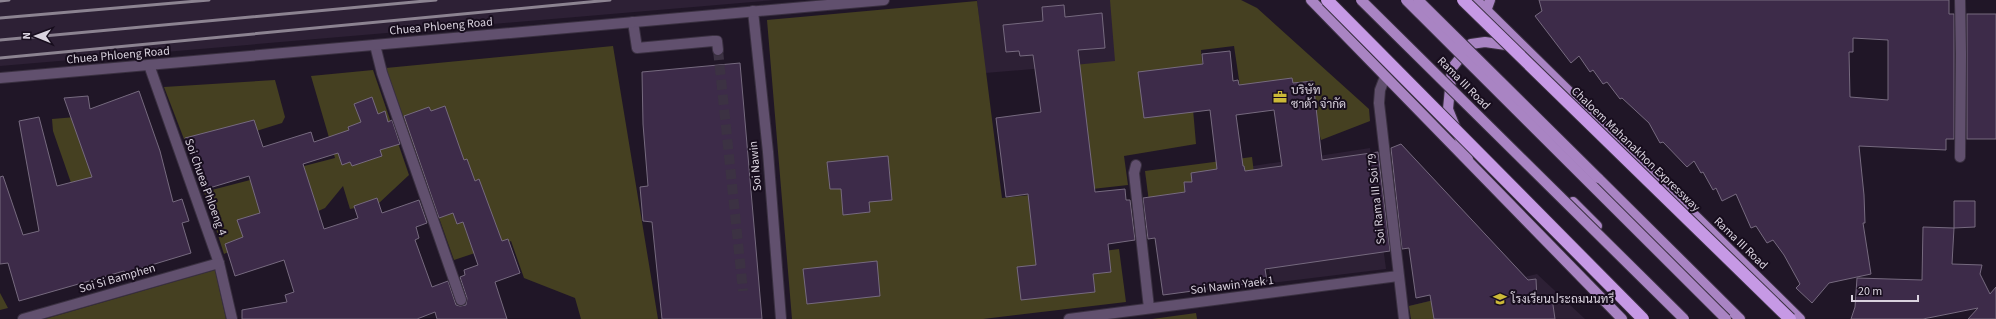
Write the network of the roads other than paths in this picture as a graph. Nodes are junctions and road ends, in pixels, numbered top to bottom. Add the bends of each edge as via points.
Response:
1 (884, 0) edge
2 (1311, 0) edge
3 (1327, 0) edge
4 (1361, 0) edge
5 (1369, 0) edge
6 (1406, 0) edge
7 (1418, 0) edge
8 (1463, 0) edge
9 (1476, 0) edge
10 (1490, 0) edge
11 (1960, 0) edge
12 (753, 11) junction
13 (1486, 11) junction
14 (633, 22) junction
15 (375, 45) junction
16 (1522, 47) junction
17 (718, 50) dead end
18 (149, 65) junction
19 (1385, 77) junction
20 (0, 78) edge
21 (1960, 157) dead end
22 (1136, 165) dead end
23 (1470, 165) junction
24 (219, 263) junction
25 (1398, 276) junction
26 (461, 300) dead end
27 (1149, 308) junction
28 (23, 319) edge
29 (232, 319) edge
30 (781, 319) edge
31 (1069, 319) edge
32 (1404, 319) edge
33 (1622, 319) edge
34 (1643, 319) edge
35 (1684, 319) edge
36 (1688, 319) edge
37 (1726, 319) edge
38 (1740, 319) edge
39 (1790, 319) edge
40 (1800, 319) edge

1 - 12 street, Chuea Phloeng Road
2 - 19 main road
3 - 34 highway, bridge
4 - 35 main road, Rama III Road, bridge
5 - 36 main road, Rama III Road
6 - 37 main road, Rama III Road, bridge
7 - 38 main road, bridge
8 - 39 highway, Chaloem Mahanakhon Expressway, bridge
9 - 13 main road, Rama III Road
10 - 13 main road
11 - 21 street
12 - 14 street, Chuea Phloeng Road
12 - 30 street, Soi Nawin via 768,152
13 - 16 main road, Rama III Road
14 - 15 street, Chuea Phloeng Road
14 - 17 street via 637,48 716,41
15 - 18 street, Chuea Phloeng Road
15 - 26 street via 382,73
16 - 23 main road via 1485,42 1471,44 1452,68 1448,109
16 - 40 main road, Rama III Road
18 - 20 street, Chuea Phloeng Road
18 - 24 street, Soi Chuea Phloeng 4
19 - 23 main road
19 - 25 street, Soi Rama III Soi 79 via 1380,90 1379,104
22 - 27 street via 1134,173
23 - 33 main road
24 - 28 street, Soi Si Bamphen
24 - 29 street, Soi Chuea Phloeng 4
25 - 27 street, Soi Nawin Yaek 1
25 - 32 street, Soi Rama III Soi 79
27 - 31 street, Soi Nawin Yaek 1

